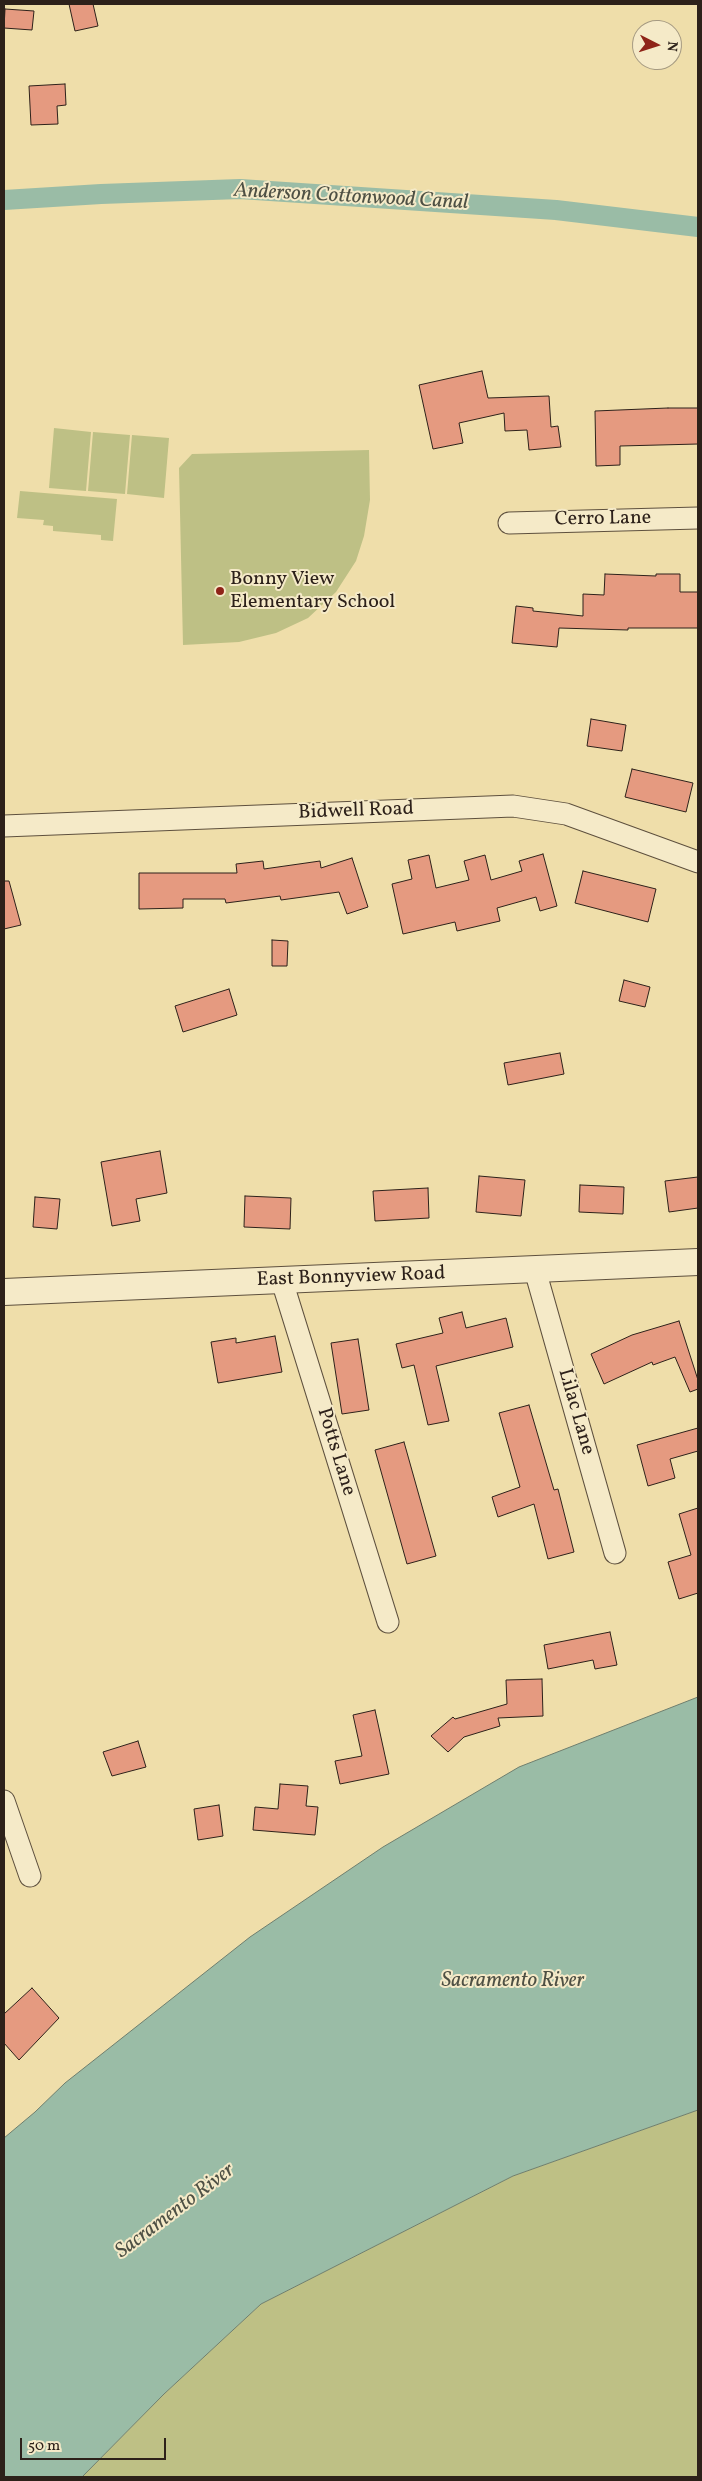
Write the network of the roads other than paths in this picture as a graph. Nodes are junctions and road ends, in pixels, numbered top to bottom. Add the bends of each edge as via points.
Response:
1 (698, 518) edge
2 (509, 523) dead end
3 (4, 826) edge
4 (698, 862) edge
5 (698, 1262) edge
6 (535, 1270) junction
7 (282, 1281) junction
8 (4, 1292) edge
9 (615, 1553) dead end
10 (388, 1622) dead end
11 (4, 1801) edge
12 (30, 1876) dead end

1 - 2 street, Cerro Lane
3 - 4 street, Bidwell Road via 513,806 566,814
5 - 6 street, East Bonnyview Road
6 - 7 street, East Bonnyview Road
6 - 9 street, Lilac Lane
7 - 8 street, East Bonnyview Road
7 - 10 street, Potts Lane
11 - 12 street

